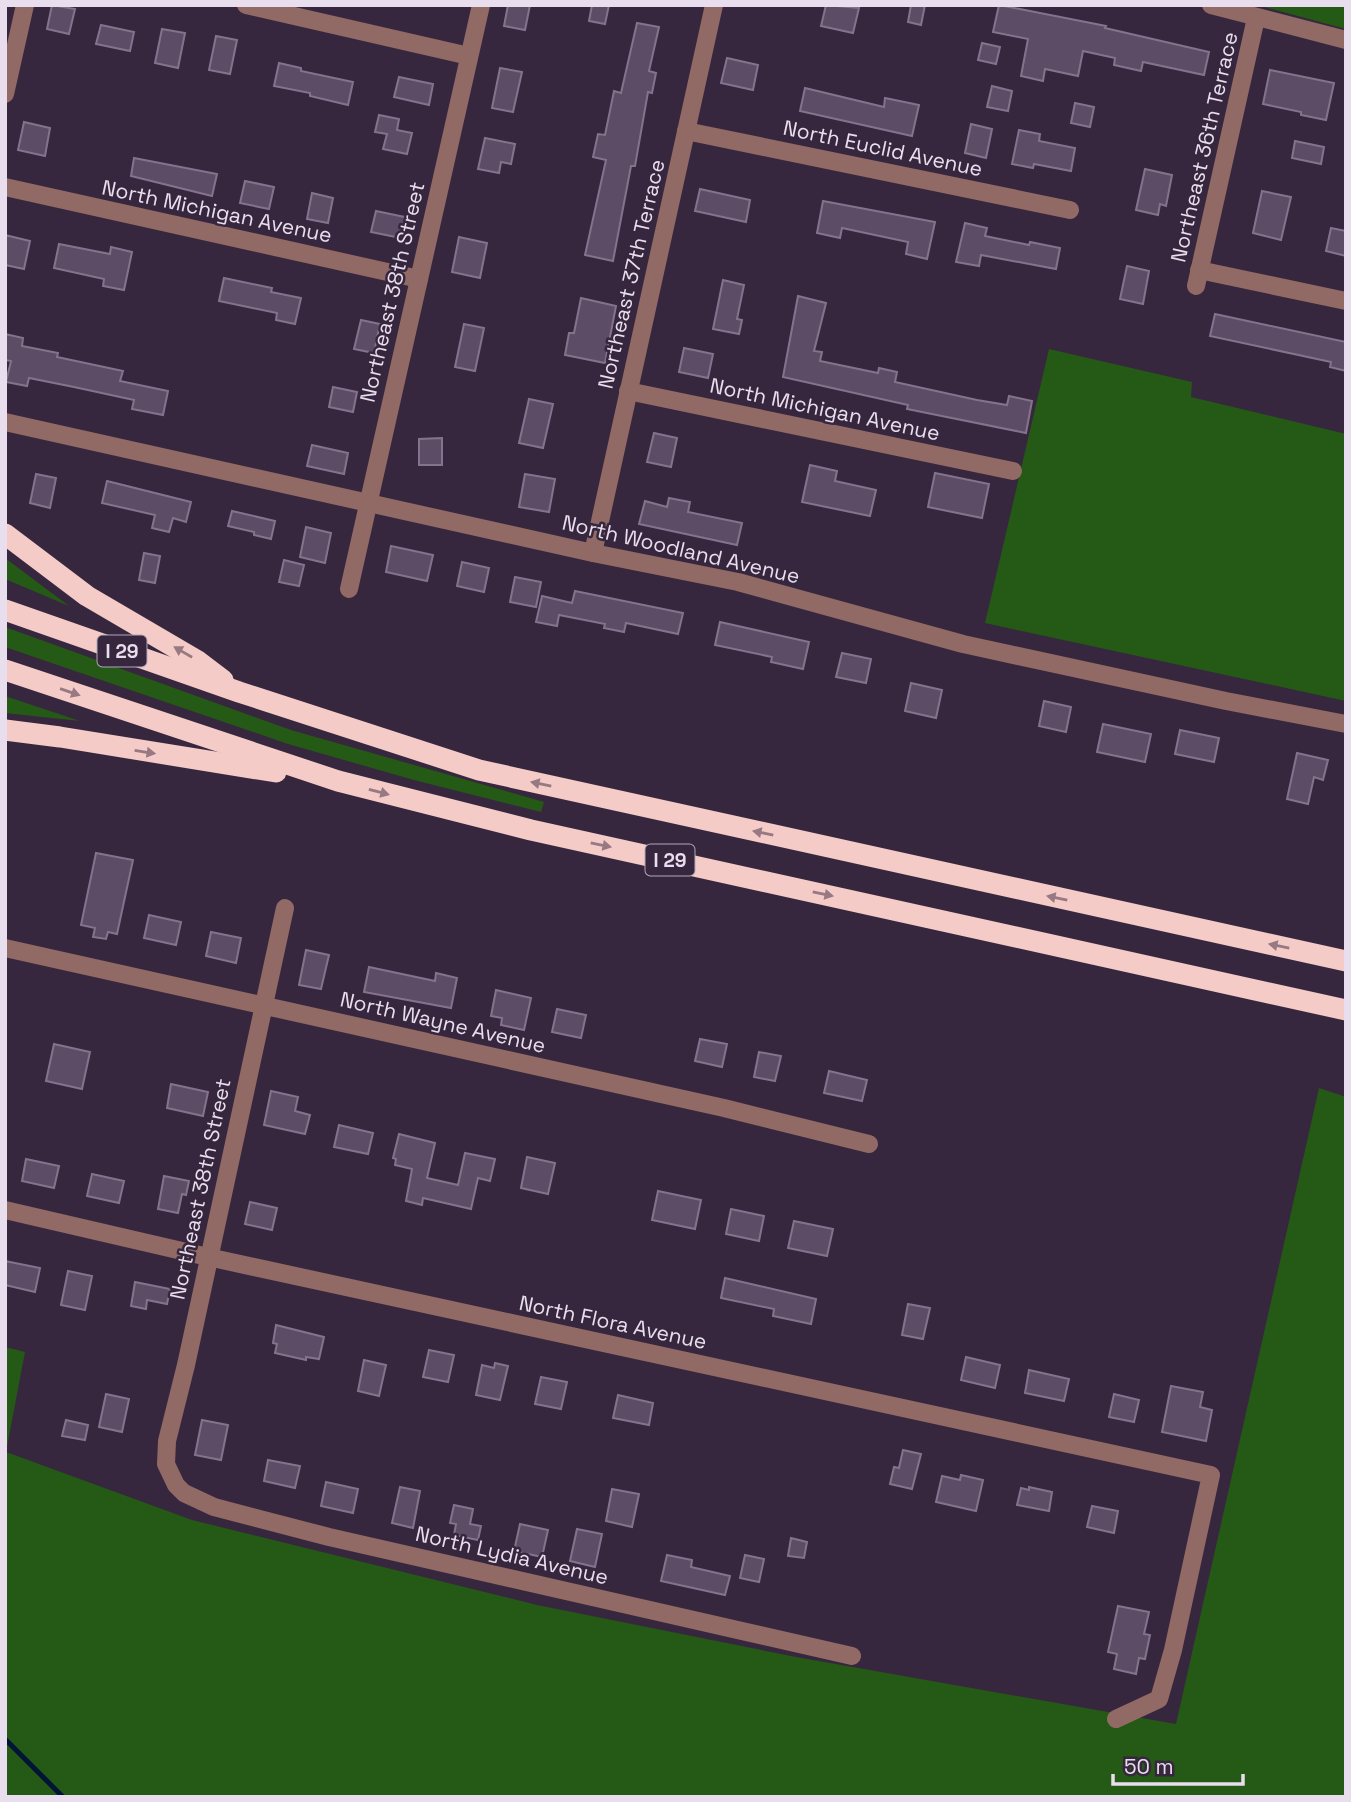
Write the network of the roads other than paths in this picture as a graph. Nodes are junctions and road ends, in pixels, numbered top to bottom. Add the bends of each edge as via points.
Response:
1 (25, 5) edge
2 (246, 5) edge
3 (481, 5) edge
4 (714, 5) edge
5 (1211, 5) edge
6 (1256, 18) junction
7 (1346, 40) edge
8 (469, 56) junction
9 (5, 94) edge
10 (686, 131) junction
11 (5, 187) edge
12 (1070, 210) dead end
13 (419, 279) junction
14 (1346, 301) edge
15 (628, 391) junction
16 (5, 422) edge
17 (1013, 471) dead end
18 (368, 501) junction
19 (5, 534) edge
20 (593, 553) junction
21 (349, 589) dead end
22 (5, 610) edge
23 (5, 670) edge
24 (239, 692) junction
25 (1346, 724) edge
26 (5, 730) edge
27 (338, 781) junction
28 (285, 908) dead end
29 (5, 948) edge
30 (1346, 961) edge
31 (263, 1005) junction
32 (1346, 1010) edge
33 (869, 1144) dead end
34 (5, 1210) edge
35 (208, 1257) junction
36 (171, 1478) joint
37 (852, 1656) dead end
38 (1116, 1719) dead end

1 - 9 street
2 - 8 street
3 - 8 street, Northeast 38th Street
4 - 10 street, Northeast 37th Terrace
5 - 6 street
6 - 7 street
6 - 14 street, Northeast 36th Terrace via 1198,278
8 - 13 street, Northeast 38th Street
10 - 12 street, North Euclid Avenue
10 - 15 street, Northeast 37th Terrace
11 - 13 street, North Michigan Avenue
13 - 18 street, Northeast 38th Street
15 - 17 street, North Michigan Avenue
15 - 20 street, Northeast 37th Terrace
16 - 18 street, North Woodland Avenue
18 - 20 street, North Woodland Avenue
18 - 21 street, Northeast 38th Street
24 -> 19 highway via 198,661 88,596
20 - 25 street, North Woodland Avenue via 738,582 963,644
22 - 24 highway, I 29
23 -> 27 highway, I 29
30 -> 24 highway, I 29 via 479,770
26 -> 27 highway
27 -> 32 highway, I 29 via 531,830
28 - 31 street, Northeast 38th Street
29 - 31 street, North Wayne Avenue
31 - 33 street, North Wayne Avenue
31 - 35 street, Northeast 38th Street
34 - 35 street, North Flora Avenue
35 - 36 street, Northeast 38th Street via 166,1441
35 - 38 street, North Flora Avenue via 1211,1475 1159,1699
36 - 37 street, North Lydia Avenue via 184,1493 214,1507 329,1538

